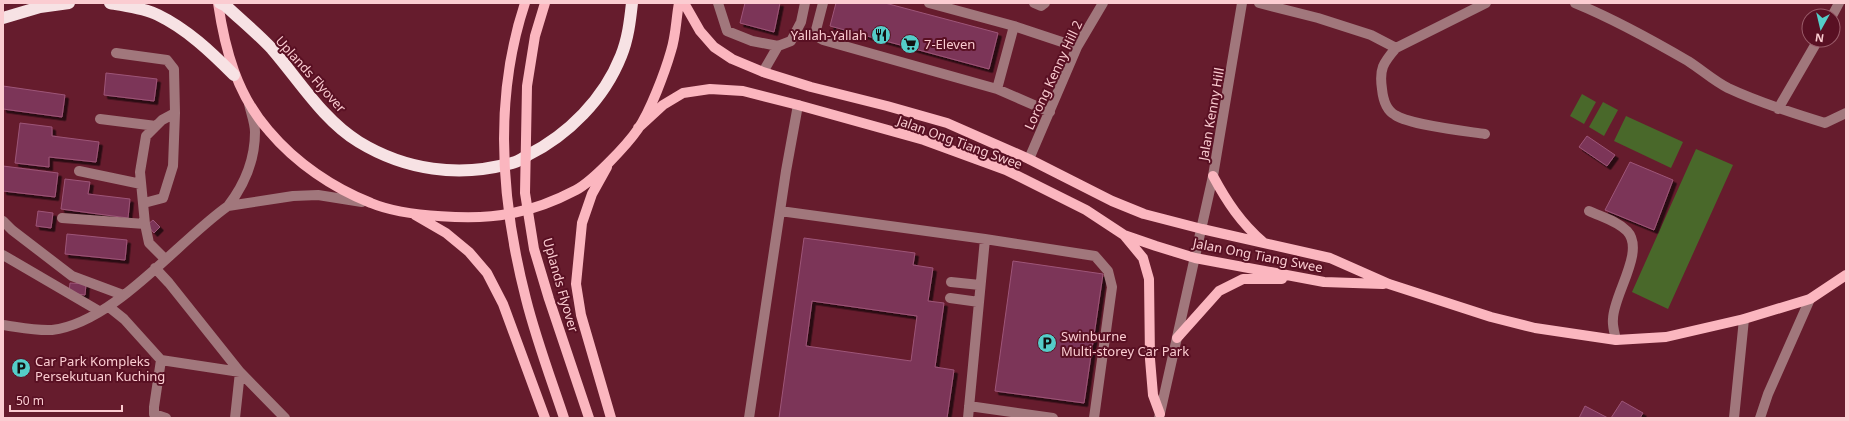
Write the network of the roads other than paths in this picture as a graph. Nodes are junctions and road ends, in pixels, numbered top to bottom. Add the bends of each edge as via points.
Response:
1 (68, 3) edge
2 (110, 3) edge
3 (219, 3) edge
4 (525, 3) edge
5 (545, 3) edge
6 (632, 3) edge
7 (679, 3) edge
8 (684, 3) edge
9 (718, 3) edge
10 (805, 3) edge
11 (823, 3) edge
12 (929, 3) edge
13 (1034, 3) edge
14 (1045, 3) edge
15 (1103, 3) edge
16 (1242, 3) edge
17 (1259, 3) edge
18 (1486, 3) edge
19 (1575, 3) edge
20 (3, 18) edge
21 (801, 22) junction
22 (817, 24) junction
23 (1014, 26) junction
24 (778, 46) junction
25 (1077, 47) junction
26 (1396, 48) junction
27 (1813, 48) edge
28 (116, 53) dead end
29 (763, 72) junction
30 (234, 74) junction
31 (997, 89) junction
32 (248, 101) junction
33 (798, 105) junction
34 (1778, 109) junction
35 (1050, 112) junction
36 (1846, 112) edge
37 (175, 113) junction
38 (100, 119) dead end
39 (156, 126) junction
40 (638, 128) junction
41 (1485, 134) dead end
42 (1029, 159) junction
43 (611, 160) junction
44 (79, 171) dead end
45 (1213, 176) junction
46 (141, 184) junction
47 (144, 203) junction
48 (373, 204) junction
49 (228, 206) junction
50 (780, 211) junction
51 (1589, 211) dead end
52 (413, 214) junction
53 (62, 218) dead end
54 (3, 221) edge
55 (145, 224) junction
56 (1202, 229) junction
57 (1124, 235) junction
58 (985, 239) junction
59 (1265, 244) junction
60 (3, 255) edge
61 (1195, 258) junction
62 (166, 259) junction
63 (58, 267) junction
64 (155, 268) junction
65 (1846, 275) edge
66 (951, 282) dead end
67 (1324, 282) junction
68 (50, 283) junction
69 (1389, 284) junction
70 (980, 285) junction
71 (123, 296) junction
72 (950, 298) dead end
73 (1810, 298) junction
74 (979, 302) junction
75 (109, 307) junction
76 (99, 311) junction
77 (1744, 319) junction
78 (3, 324) edge
79 (1177, 338) junction
80 (1616, 340) junction
81 (160, 360) junction
82 (240, 372) junction
83 (969, 406) junction
84 (1160, 416) edge
85 (166, 418) edge
86 (235, 418) edge
87 (285, 418) edge
88 (544, 418) edge
89 (564, 418) edge
90 (589, 418) edge
91 (611, 418) edge
92 (749, 418) edge
93 (968, 418) edge
94 (1053, 418) edge
95 (1094, 418) edge
96 (1734, 418) edge
97 (1760, 418) edge

1 - 20 highway via 40,7
2 - 30 highway via 157,14 199,42
3 - 6 highway, Uplands Flyover via 271,48 316,103 357,141 382,155 433,170 456,172 513,163 548,145 569,128 606,86 621,56
3 - 30 main road via 222,29
4 - 89 main road, bridge via 508,75 503,129 506,192 515,255 526,301
5 - 90 main road, Uplands Flyover, bridge via 535,36 528,86 525,193 534,249
7 - 40 main road via 672,50 656,92
8 - 29 main road, Jalan Ong Tiang Swee via 700,31 714,47 732,59
9 - 24 street via 727,31 752,41
10 - 21 street
11 - 22 street
12 - 23 street
13 - 14 street via 1041,6
15 - 25 street, Lorong Kenny Hill 2
16 - 45 street, Jalan Kenny Hill
17 - 26 street via 1371,35
18 - 26 street
19 - 34 street via 1653,42 1727,87
21 - 22 street
21 - 24 street via 791,41
22 - 31 street via 816,36 823,40
23 - 25 street
23 - 31 street
24 - 29 street
25 - 35 street, Lorong Kenny Hill 2
26 - 41 street via 1383,65 1380,76 1386,106 1395,115 1413,121
27 - 34 street
28 - 37 street via 167,60 174,69
29 - 42 main road, Jalan Ong Tiang Swee via 947,123
30 - 32 main road
31 - 35 street
32 - 48 main road via 268,131 295,158 335,186
32 - 49 street via 255,130 253,157 240,190
33 - 40 main road, Jalan Ong Tiang Swee via 743,92 710,89 683,93 663,105
33 - 50 street
33 - 57 main road, Jalan Ong Tiang Swee via 924,140 1006,170 1086,210
34 - 36 street via 1825,123
35 - 42 street, Lorong Kenny Hill 2
37 - 39 street
37 - 47 street via 173,166 163,198
38 - 39 street
39 - 46 street via 146,136 140,172
40 - 43 main road
42 - 56 main road, Jalan Ong Tiang Swee via 1130,209
43 - 52 main road via 577,189 513,213 463,217
43 - 91 main road via 592,194 582,223 576,284 581,314
44 - 46 street
45 - 56 street, Jalan Kenny Hill
45 - 59 main road via 1236,215 1250,232
46 - 47 street
47 - 55 street
48 - 49 street via 318,195 293,196
48 - 52 main road
49 - 62 street
50 - 58 street
50 - 92 street
51 - 80 street via 1615,223 1628,232 1633,241 1634,253 1612,320
52 - 88 main road via 446,233 469,252 487,273 503,304
53 - 55 street
54 - 63 street
55 - 62 street via 150,245
56 - 59 main road, Jalan Ong Tiang Swee
56 - 61 street, Jalan Kenny Hill
57 - 61 main road, Jalan Ong Tiang Swee
57 - 84 main road via 1143,258 1149,279 1150,360 1153,395
58 - 70 street
58 - 95 street via 1094,256 1108,272 1112,287
59 - 69 main road, Jalan Ong Tiang Swee via 1330,258
60 - 68 street
61 - 67 main road, Jalan Ong Tiang Swee
61 - 79 street, Jalan Kenny Hill
62 - 64 street
63 - 68 street
63 - 71 street via 72,276
64 - 71 street
64 - 82 street
65 - 73 main road, Jalan Ong Tiang Swee
66 - 70 street
67 - 69 main road, Jalan Ong Tiang Swee
67 - 79 main road via 1243,279 1219,291
68 - 76 street
69 - 80 main road, Jalan Ong Tiang Swee via 1491,317 1535,328
70 - 74 street
71 - 75 street
72 - 74 street
73 - 77 main road, Jalan Ong Tiang Swee
73 - 97 street
74 - 83 street
75 - 76 street
75 - 81 street via 124,319
76 - 78 street via 79,322 52,330
77 - 80 main road, Jalan Ong Tiang Swee via 1666,337
77 - 96 street
79 - 84 street, Jalan Kenny Hill
81 - 82 street
81 - 85 street via 154,414
82 - 86 street
82 - 87 street
83 - 93 street
83 - 94 street

